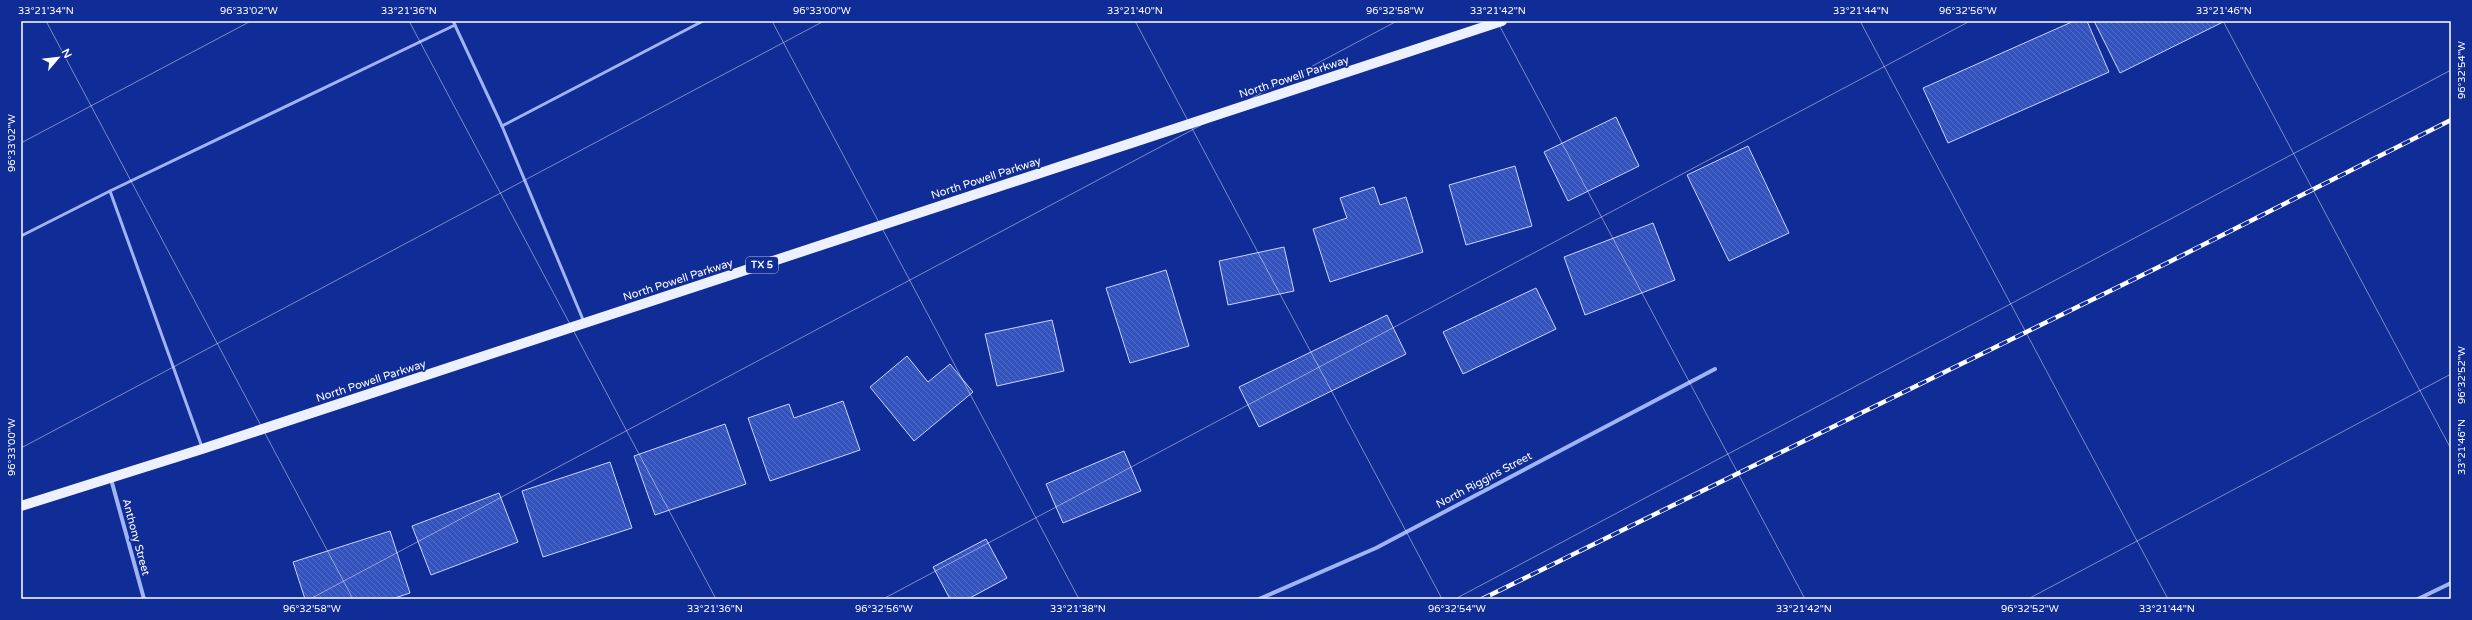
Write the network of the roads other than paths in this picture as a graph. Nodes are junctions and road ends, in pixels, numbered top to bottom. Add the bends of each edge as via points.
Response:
1 (453, 21) edge
2 (703, 21) edge
3 (1502, 21) edge
4 (455, 25) junction
5 (502, 126) junction
6 (110, 191) junction
7 (21, 236) edge
8 (584, 323) junction
9 (1715, 369) dead end
10 (202, 449) junction
11 (111, 479) junction
12 (21, 506) edge
13 (2451, 583) edge
14 (144, 599) edge
15 (1259, 599) edge
16 (2418, 599) edge

1 - 4 lane
2 - 5 lane
3 - 8 main road, North Powell Parkway / TX 5
4 - 5 lane
4 - 6 lane
5 - 8 lane
6 - 7 lane
6 - 10 lane
8 - 10 main road, North Powell Parkway / TX 5
9 - 15 street, North Riggins Street via 1376,548
10 - 11 main road, North Powell Parkway / TX 5
11 - 12 main road, North Powell Parkway / TX 5
11 - 14 street, Anthony Street
13 - 16 street

